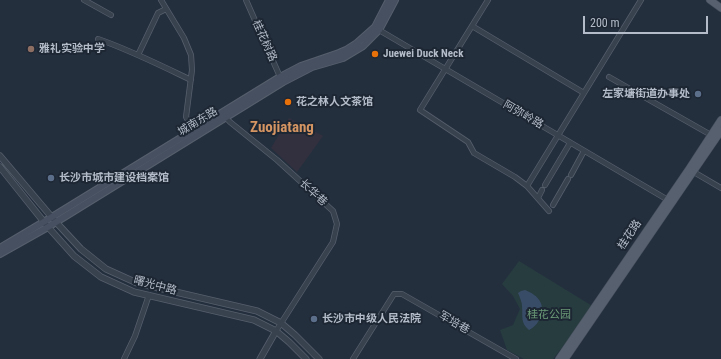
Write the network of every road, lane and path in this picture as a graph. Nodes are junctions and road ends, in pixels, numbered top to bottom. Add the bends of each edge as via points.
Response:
1 (84, 0) edge
2 (161, 0) edge
3 (246, 0) edge
4 (389, 0) edge
5 (395, 0) edge
6 (488, 0) edge
7 (641, 0) edge
8 (710, 0) edge
9 (718, 0) edge
10 (721, 2) edge
11 (721, 8) edge
12 (166, 9) junction
13 (111, 15) dead end
14 (472, 26) junction
15 (379, 30) junction
16 (98, 39) dead end
17 (138, 55) junction
18 (444, 69) junction
19 (609, 77) dead end
20 (191, 80) junction
21 (282, 80) junction
22 (584, 93) junction
23 (225, 117) junction
24 (720, 119) edge
25 (194, 130) junction
26 (717, 134) edge
27 (558, 136) junction
28 (570, 142) junction
29 (584, 151) junction
30 (0, 156) edge
31 (0, 167) edge
32 (691, 170) junction
33 (545, 185) dead end
34 (527, 186) junction
35 (721, 188) edge
36 (542, 190) dead end
37 (538, 198) junction
38 (668, 200) junction
39 (553, 205) dead end
40 (550, 211) dead end
41 (54, 219) junction
42 (46, 224) junction
43 (0, 248) edge
44 (0, 254) edge
45 (149, 295) junction
46 (281, 323) junction
47 (276, 331) junction
48 (124, 359) edge
49 (260, 359) edge
50 (306, 359) edge
51 (319, 359) edge
52 (353, 359) edge
53 (516, 359) edge
54 (558, 359) edge
55 (565, 359) edge

1 - 13 street
2 - 12 street
3 - 21 street, 桂花树路
4 - 21 main road, 城南东路 via 374,27 357,43 339,54 301,66
5 - 15 main road, 城南东路
6 - 14 street
7 - 22 street
8 - 11 main road
9 - 10 main road
12 - 17 street via 158,13
12 - 20 street via 191,55
14 - 18 street
14 - 22 street
15 - 18 street, 阿弥岭路
15 - 21 main road, 城南东路 via 363,46 349,55
16 - 17 street
17 - 20 street
18 - 27 street, 阿弥岭路
18 - 34 street via 420,110 468,142 474,153
19 - 26 street
20 - 25 street via 186,117
21 - 23 main road, 城南东路
21 - 25 main road, 城南东路
22 - 27 street
23 - 41 main road, 城南东路
23 - 46 street, 长华巷 via 333,211 337,224 333,242
24 - 26 main road, 桂花路
25 - 41 main road, 城南东路
26 - 32 main road, 桂花路
27 - 28 street, 阿弥岭路
27 - 34 street
28 - 29 street, 阿弥岭路
28 - 33 street
29 - 38 street, 阿弥岭路
29 - 39 street
30 - 41 street, 曙光中路
31 - 42 street, 曙光中路
32 - 35 street
32 - 38 main road, 桂花路
32 - 55 main road, 桂花路
34 - 37 street
36 - 37 street
37 - 40 street
38 - 54 main road, 桂花路
41 - 42 main road, 城南东路
41 - 46 street, 曙光中路 via 81,249 106,269 137,283 257,311
42 - 43 main road, 城南东路
42 - 44 main road, 城南东路
42 - 45 street, 曙光中路 via 74,256 101,277 134,292
45 - 47 street, 曙光中路 via 254,320
45 - 48 street
46 - 47 street, 长华巷
46 - 51 street, 曙光中路
47 - 49 street
47 - 50 street, 曙光中路
52 - 53 street, 军培巷 via 394,294 402,294

